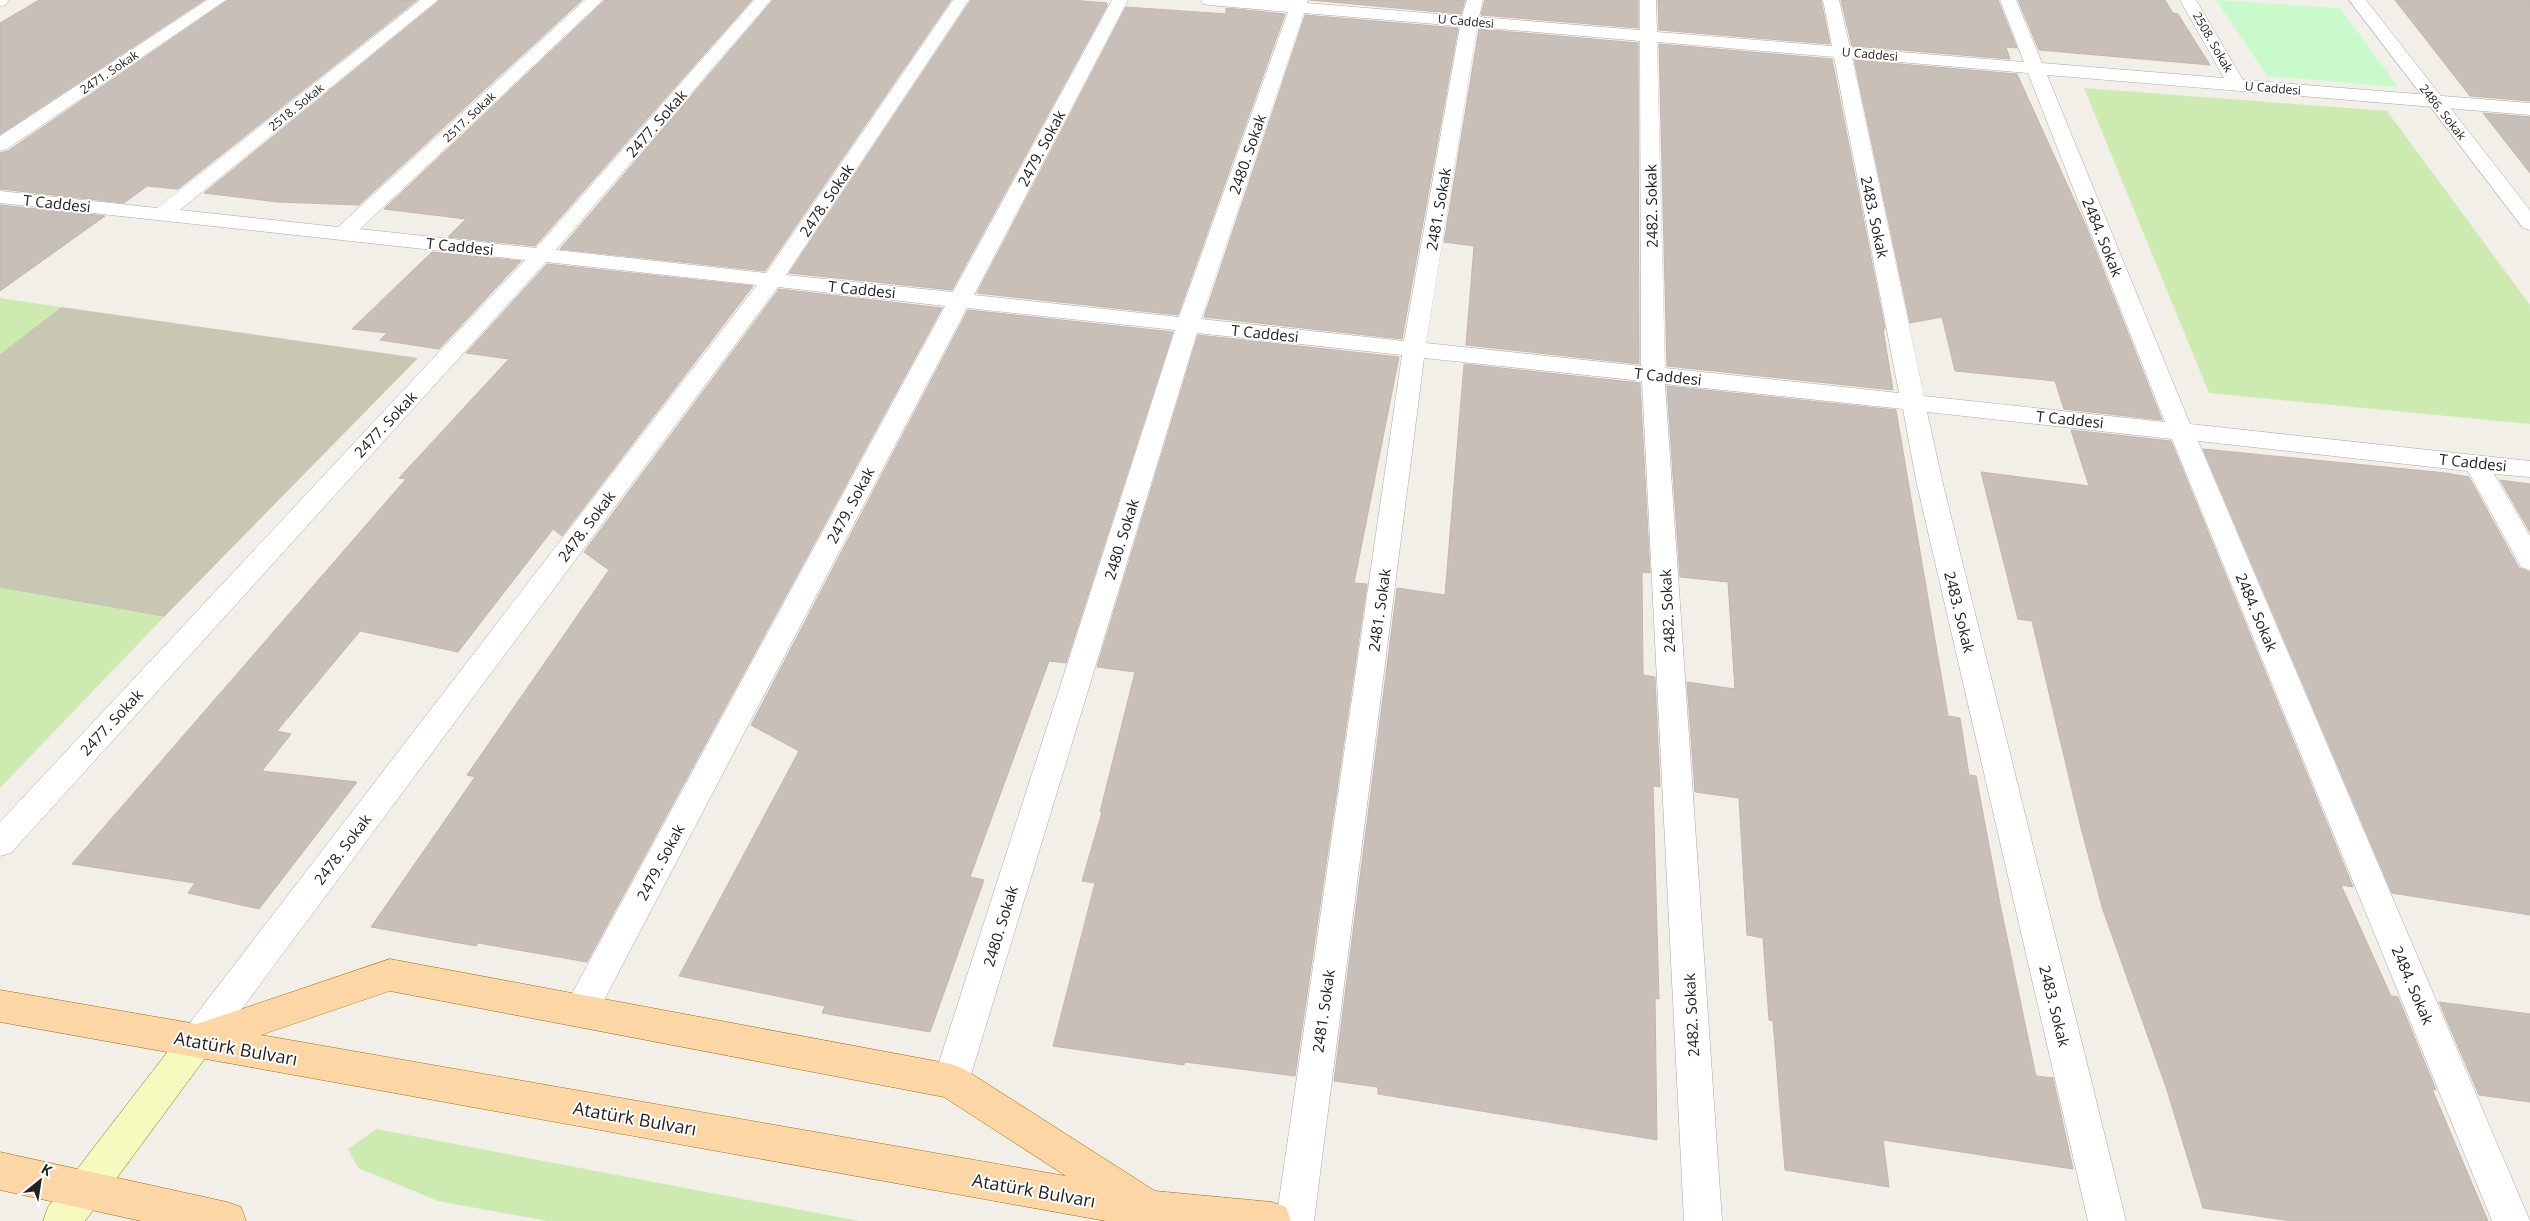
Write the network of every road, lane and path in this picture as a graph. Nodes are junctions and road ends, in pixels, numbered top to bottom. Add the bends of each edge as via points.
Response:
1 (218, 0) edge
2 (430, 0) edge
3 (595, 0) edge
4 (763, 0) edge
5 (961, 0) edge
6 (1120, 0) edge
7 (1209, 0) edge
8 (1648, 0) edge
9 (1831, 0) edge
10 (2008, 0) edge
11 (2188, 0) edge
12 (2357, 0) edge
13 (1299, 4) edge
14 (1472, 11) edge
15 (1649, 36) junction
16 (1841, 52) junction
17 (2036, 68) junction
18 (2237, 84) junction
19 (2435, 101) junction
20 (2530, 109) edge
21 (0, 145) edge
22 (0, 197) edge
23 (162, 214) junction
24 (2530, 224) edge
25 (343, 234) junction
26 (541, 255) junction
27 (772, 280) junction
28 (960, 300) junction
29 (1188, 324) junction
30 (1414, 349) junction
31 (1653, 374) junction
32 (1913, 402) junction
33 (2181, 431) junction
34 (2476, 463) junction
35 (2530, 469) edge
36 (2530, 560) edge
37 (0, 843) edge
38 (0, 1006) edge
39 (582, 1010) junction
40 (197, 1041) junction
41 (951, 1081) junction
42 (0, 1171) edge
43 (86, 1190) junction
44 (1151, 1210) junction
45 (62, 1221) edge
46 (227, 1221) edge
47 (1272, 1221) edge
48 (1294, 1221) edge
49 (1703, 1221) edge
50 (2107, 1221) edge
51 (2511, 1221) edge

1 - 21 street, 2471. Sokak
2 - 23 street, 2518. Sokak
3 - 25 street, 2517. Sokak
4 - 26 street, 2477. Sokak
5 - 27 street, 2478. Sokak
6 - 28 street, 2479. Sokak
7 - 13 street, U Caddesi
8 - 15 street, 2482. Sokak
9 - 16 street, 2483. Sokak
10 - 17 street, 2484. Sokak
11 - 18 street, 2508. Sokak
12 - 19 street, 2486. Sokak
13 - 14 street, U Caddesi
13 - 29 street, 2480. Sokak
14 - 15 street, U Caddesi
14 - 30 street, 2481. Sokak
15 - 16 street, U Caddesi
15 - 31 street, 2482. Sokak
16 - 17 street, U Caddesi
16 - 32 street, 2483. Sokak
17 - 18 street, U Caddesi
17 - 33 street, 2484. Sokak
18 - 19 street, U Caddesi
19 - 20 street, U Caddesi
19 - 24 street, 2486. Sokak
22 - 23 street, T Caddesi
23 - 25 street, T Caddesi
25 - 26 street, T Caddesi
26 - 27 street, T Caddesi
26 - 37 street, 2477. Sokak
27 - 28 street, T Caddesi
27 - 40 street, 2478. Sokak
28 - 29 street, T Caddesi
28 - 39 street, 2479. Sokak
29 - 30 street, T Caddesi
29 - 41 street, 2480. Sokak
30 - 31 street, T Caddesi
30 - 48 street, 2481. Sokak
31 - 32 street, T Caddesi
31 - 49 street, 2482. Sokak
32 - 33 street, T Caddesi
32 - 50 street, 2483. Sokak via 1931,490
33 - 34 street, T Caddesi
33 - 51 street, 2484. Sokak
34 - 35 street, T Caddesi
34 - 36 street
38 - 40 main road, Atatürk Bulvarı
39 - 40 main road via 390,975
39 - 41 main road
40 - 43 main road
40 - 44 main road, Atatürk Bulvarı
41 - 44 main road
42 - 43 main road
43 - 45 main road
43 - 46 main road
44 - 47 main road, Atatürk Bulvarı

